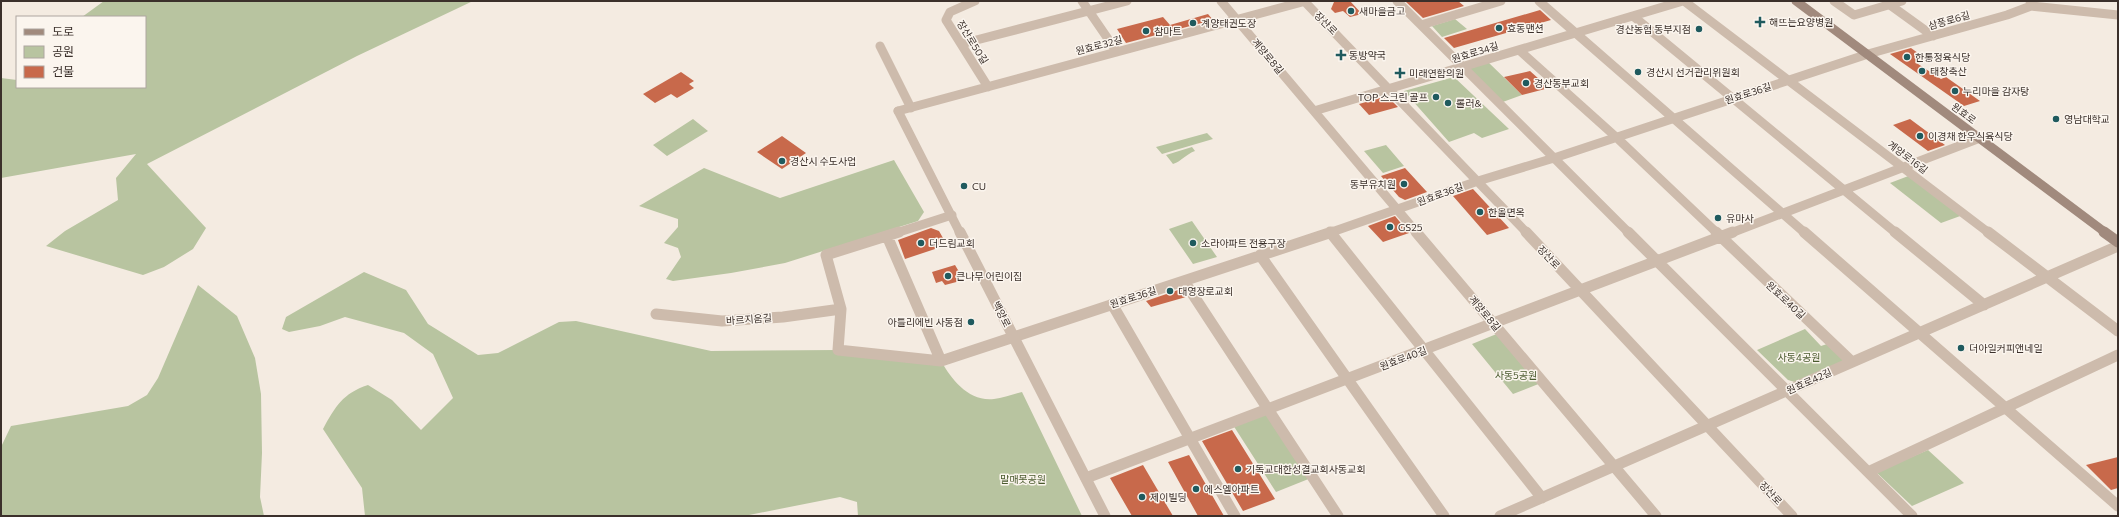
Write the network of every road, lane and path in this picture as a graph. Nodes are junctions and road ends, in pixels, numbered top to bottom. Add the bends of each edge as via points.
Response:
1 (975, 1) edge
2 (1082, 1) edge
3 (1127, 1) edge
4 (1221, 1) edge
5 (1305, 1) edge
6 (1397, 1) edge
7 (1501, 1) edge
8 (1539, 1) edge
9 (1684, 1) edge
10 (1796, 1) edge
11 (1834, 1) edge
12 (1902, 1) edge
13 (2087, 1) edge
14 (1887, 3) edge
15 (2031, 3) edge
16 (1088, 11) junction
17 (2090, 12) junction
18 (2118, 15) edge
19 (1633, 16) junction
20 (1237, 20) junction
21 (1421, 25) junction
22 (1576, 33) junction
23 (1933, 36) junction
24 (961, 44) junction
25 (880, 46) dead end
26 (1519, 50) junction
27 (1117, 52) junction
28 (1868, 54) junction
29 (1463, 67) junction
30 (1788, 80) junction
31 (988, 87) junction
32 (1390, 88) junction
33 (1733, 98) junction
34 (911, 108) junction
35 (898, 111) joint
36 (1314, 111) junction
37 (1673, 118) junction
38 (1616, 137) junction
39 (1980, 138) junction
40 (1554, 158) junction
41 (1903, 167) junction
42 (1478, 181) junction
43 (1844, 190) junction
44 (1398, 210) junction
45 (1782, 213) junction
46 (952, 216) junction
47 (1330, 232) junction
48 (887, 236) junction
49 (1719, 237) junction
50 (2118, 242) edge
51 (2118, 246) edge
52 (1260, 255) junction
53 (1657, 261) junction
54 (2047, 277) junction
55 (1184, 281) junction
56 (1580, 290) junction
57 (1112, 304) junction
58 (1984, 305) junction
59 (841, 309) junction
60 (656, 314) dead end
61 (1493, 323) junction
62 (2118, 331) edge
63 (1919, 333) junction
64 (1014, 337) junction
65 (1422, 350) junction
66 (2118, 355) edge
67 (941, 361) junction
68 (1852, 362) junction
69 (1347, 379) junction
70 (1787, 391) junction
71 (2005, 408) junction
72 (1268, 409) junction
73 (1708, 426) junction
74 (1191, 438) junction
75 (1614, 466) junction
76 (1868, 472) junction
77 (1086, 478) junction
78 (1542, 498) junction
79 (2118, 506) edge
80 (1105, 516) edge
81 (1235, 516) edge
82 (1338, 516) edge
83 (1444, 516) edge
84 (1500, 516) edge
85 (1656, 516) edge
86 (1792, 516) edge
87 (1912, 516) edge

1 - 24 street, 장산로50길 via 957,8 947,16 946,20
2 - 16 street
3 - 16 street
4 - 20 street, 계양로8길
5 - 20 street, 원효로32길
5 - 32 street, 장산로
6 - 21 street
7 - 21 street
8 - 22 street
9 - 19 street, 원효로34길
9 - 30 street, 계양로16길
10 - 28 main road, 원효로
11 - 14 street via 1854,15
12 - 14 street
13 - 17 street
14 - 23 street
15 - 17 street
15 - 23 street, 삼풍로6길 via 2007,15
16 - 24 street
16 - 27 street
17 - 18 street
19 - 22 street, 원효로34길
19 - 33 street
20 - 27 street, 원효로32길
20 - 36 street, 계양로8길
21 - 29 street
22 - 26 street, 원효로34길
22 - 37 street
23 - 28 street, 삼풍로6길
24 - 31 street, 장산로50길
25 - 34 street
26 - 29 street, 원효로34길
26 - 38 street
27 - 31 street, 원효로32길
28 - 30 street, 원효로36길
28 - 39 main road, 원효로
29 - 32 street, 원효로34길
29 - 40 street
30 - 33 street, 원효로36길
30 - 41 street, 계양로16길
31 - 34 street, 원효로32길
32 - 36 street
32 - 42 street, 장산로
33 - 37 street, 원효로36길
33 - 43 street
34 - 35 street, 원효로32길
35 - 46 street, 백양로
36 - 44 street, 계양로8길
37 - 38 street, 원효로36길
37 - 45 street
38 - 40 street, 원효로36길
38 - 49 street, 원효로40길
39 - 41 street, 원효로40길
39 - 50 main road, 원효로
40 - 42 street, 원효로36길
40 - 53 street
41 - 43 street, 원효로40길
41 - 54 street, 계양로16길
42 - 44 street, 원효로36길
42 - 56 street, 장산로
43 - 45 street, 원효로40길
43 - 58 street
44 - 47 street, 원효로36길
44 - 61 street, 계양로8길
45 - 49 street, 원효로40길
45 - 63 street
46 - 48 street
46 - 64 street, 백양로
47 - 52 street, 원효로36길
47 - 65 street
48 - 59 street via 826,255
48 - 67 street
49 - 53 street, 원효로40길
49 - 68 street, 원효로40길
51 - 54 street, 원효로42길
52 - 55 street, 원효로36길
52 - 69 street
53 - 56 street, 원효로40길
53 - 70 street
54 - 58 street, 원효로42길
54 - 62 street, 계양로16길
55 - 57 street, 원효로36길
55 - 72 street
56 - 61 street, 원효로40길
56 - 73 street, 장산로
57 - 64 street, 원효로36길
57 - 74 street
58 - 63 street, 원효로42길
59 - 60 street, 바르지움길 via 783,317 722,321
59 - 67 street via 838,350
61 - 65 street, 원효로40길
61 - 75 street, 계양로8길
63 - 68 street, 원효로42길
63 - 71 street
64 - 67 street, 원효로36길
64 - 77 street, 백양로
65 - 69 street, 원효로40길
65 - 78 street
66 - 71 street
68 - 70 street, 원효로42길
69 - 72 street, 원효로40길
69 - 83 street
70 - 73 street, 원효로42길
70 - 76 street
71 - 76 street
71 - 79 street
72 - 74 street, 원효로40길
72 - 82 street
73 - 75 street, 원효로42길
73 - 86 street, 장산로
74 - 77 street, 원효로40길
74 - 81 street
75 - 78 street, 원효로42길
75 - 85 street, 계양로8길
76 - 87 street
77 - 80 street, 백양로
78 - 84 street, 원효로42길

